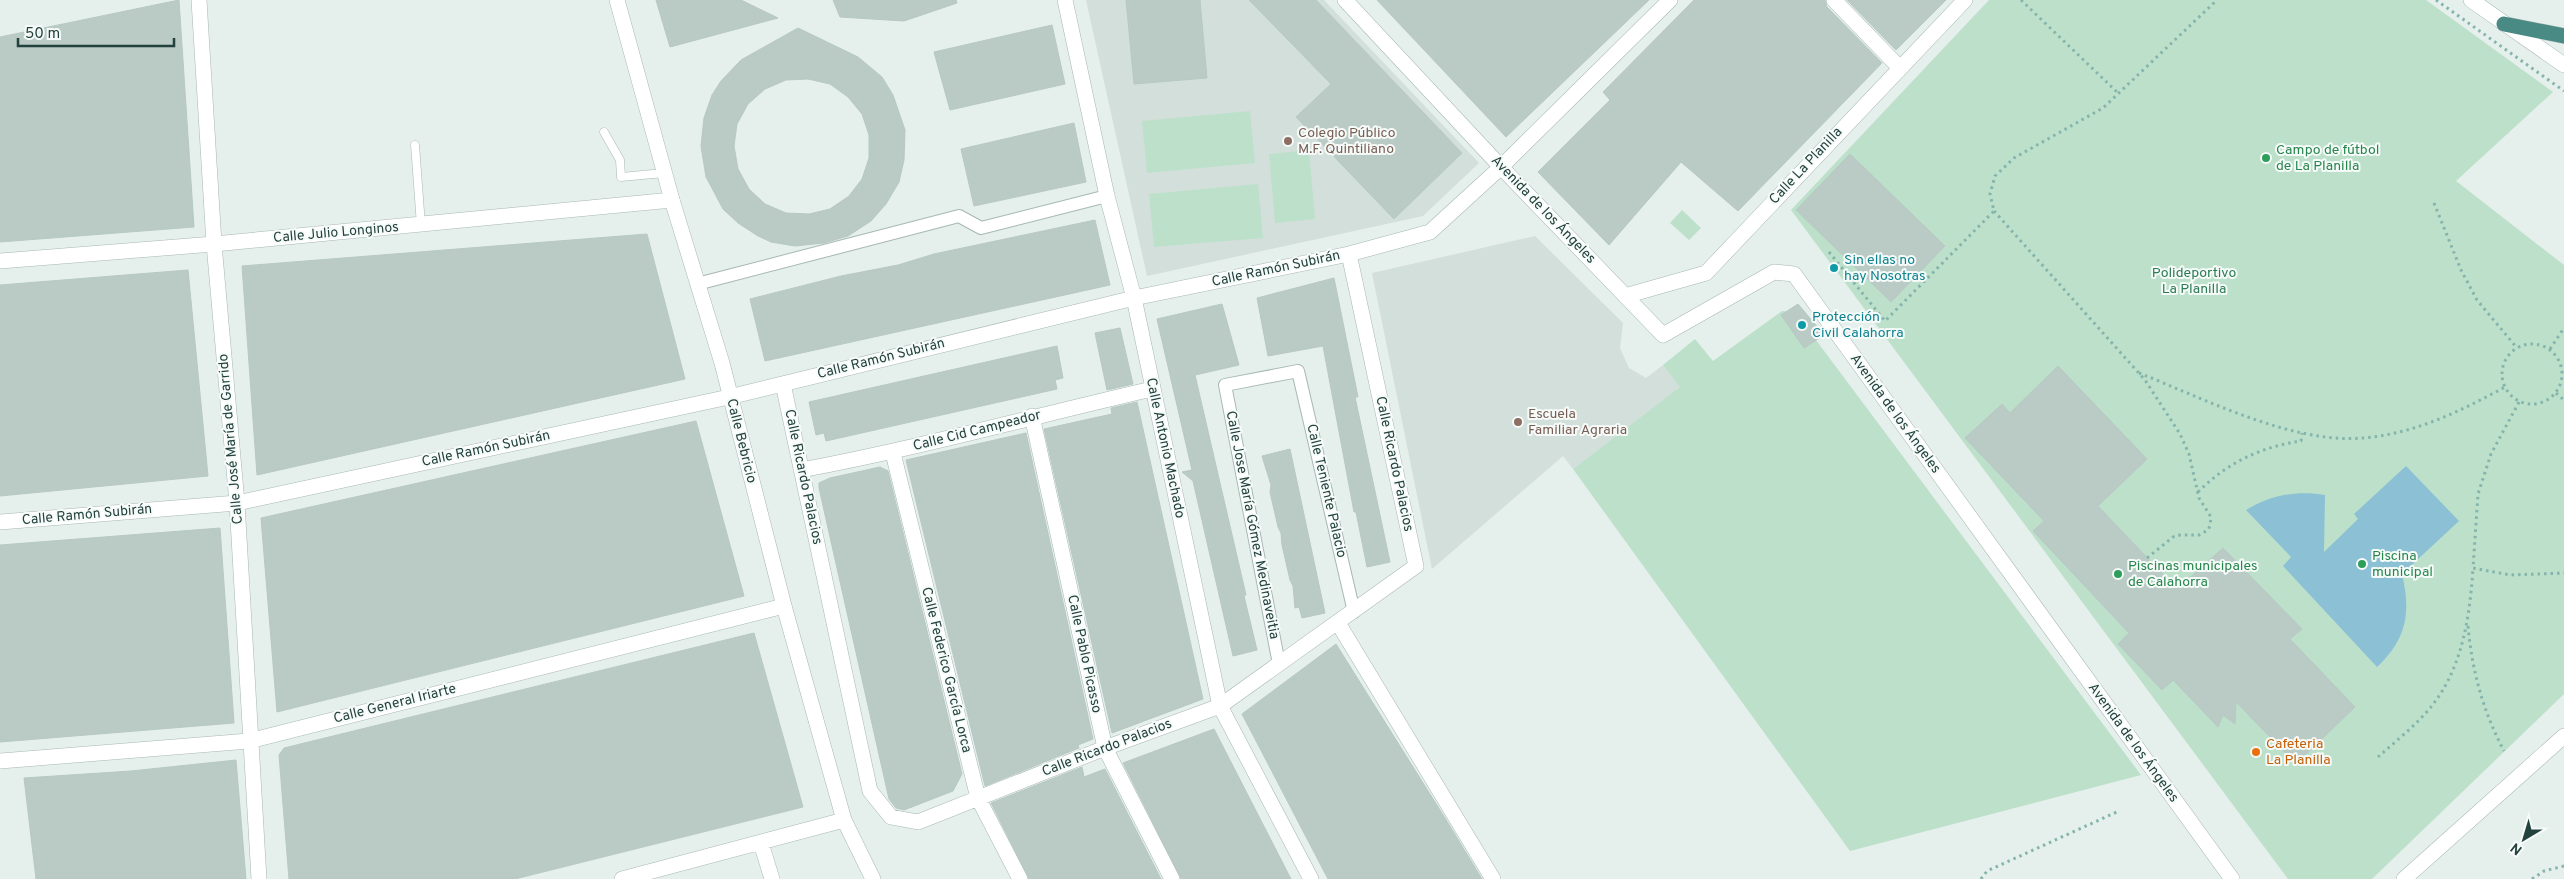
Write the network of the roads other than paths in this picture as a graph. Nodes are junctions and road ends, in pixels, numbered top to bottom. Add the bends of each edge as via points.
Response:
1 (199, 0) edge
2 (617, 0) edge
3 (1065, 0) edge
4 (1345, 0) edge
5 (1670, 0) edge
6 (1834, 0) edge
7 (1965, 0) edge
8 (2471, 0) edge
9 (2504, 24) junction
10 (2564, 36) edge
11 (2564, 65) edge
12 (1899, 67) junction
13 (604, 132) dead end
14 (415, 145) dead end
15 (1500, 167) junction
16 (664, 173) junction
17 (1107, 196) junction
18 (672, 200) junction
19 (421, 225) junction
20 (214, 244) junction
21 (1349, 254) junction
22 (0, 261) edge
23 (697, 284) junction
24 (1625, 296) junction
25 (1134, 298) junction
26 (1298, 371) joint
27 (783, 384) junction
28 (1152, 389) junction
29 (729, 397) junction
30 (1032, 416) junction
31 (893, 453) junction
32 (801, 470) junction
33 (236, 503) junction
34 (0, 522) edge
35 (784, 606) junction
36 (1354, 612) junction
37 (1338, 623) junction
38 (1279, 664) junction
39 (1220, 706) junction
40 (2564, 736) edge
41 (249, 741) junction
42 (1105, 748) junction
43 (0, 761) edge
44 (978, 798) junction
45 (844, 820) junction
46 (761, 842) junction
47 (642, 877) edge
48 (258, 879) edge
49 (622, 879) edge
50 (772, 879) edge
51 (873, 879) edge
52 (1020, 879) edge
53 (1172, 879) edge
54 (1311, 879) edge
55 (1494, 879) edge
56 (2232, 879) edge
57 (2404, 879) edge

1 - 20 street, Calle José María de Garrido
2 - 16 street, Calle Bebricio
3 - 17 street, Calle Antonio Machado
4 - 15 street, Avenida de los Ángeles
5 - 15 street, Calle Ramón Subirán
6 - 12 street
7 - 12 street, Calle La Planilla
8 - 9 street
9 - 10 highway
9 - 11 street
12 - 24 street, Calle La Planilla via 1706,273
13 - 16 lane via 620,160 621,177
14 - 19 lane
15 - 21 street, Calle Ramón Subirán via 1430,232
15 - 24 street, Avenida de los Ángeles
16 - 18 street, Calle Bebricio
17 - 23 street via 981,228 959,216
17 - 25 street, Calle Antonio Machado
18 - 19 street, Calle Julio Longinos
18 - 23 street, Calle Bebricio
19 - 20 street, Calle Julio Longinos
20 - 22 street, Calle Julio Longinos
20 - 33 street, Calle José María de Garrido
21 - 25 street, Calle Ramón Subirán
21 - 36 street, Calle Ricardo Palacios via 1416,566
23 - 29 street, Calle Bebricio via 722,363
24 - 56 street, Avenida de los Ángeles via 1663,336 1774,272 1794,274
25 - 27 street, Calle Ramón Subirán
25 - 28 street, Calle Antonio Machado
26 - 36 street, Calle Teniente Palacio
26 - 38 street, Calle Jose María Gómez Medinaveitia via 1225,385
27 - 29 street, Calle Ramón Subirán
27 - 32 street, Calle Ricardo Palacios
28 - 30 street, Calle Cid Campeador
28 - 39 street, Calle Antonio Machado
29 - 33 street, Calle Ramón Subirán
29 - 35 street, Calle Bebricio
30 - 31 street, Calle Cid Campeador
30 - 42 street, Calle Pablo Picasso
31 - 32 street, Calle Cid Campeador
31 - 44 street, Calle Federico García Lorca
32 - 44 street, Calle Ricardo Palacios via 870,790 891,817 918,822
33 - 34 street, Calle Ramón Subirán
33 - 41 street, Calle José María de Garrido
35 - 41 street, Calle General Iriarte
35 - 45 street, Calle Bebricio
36 - 37 street, Calle Ricardo Palacios
37 - 38 street, Calle Ricardo Palacios
37 - 55 street
38 - 39 street, Calle Ricardo Palacios
39 - 42 street, Calle Ricardo Palacios
39 - 54 street, Calle Antonio Machado
40 - 57 street
41 - 43 street, Calle General Iriarte
41 - 48 street, Calle José María de Garrido
42 - 44 street, Calle Ricardo Palacios
42 - 53 street, Calle Pablo Picasso
44 - 52 street, Calle Federico García Lorca
45 - 46 street
45 - 51 street, Calle Bebricio
46 - 47 street
46 - 50 street
47 - 49 street

